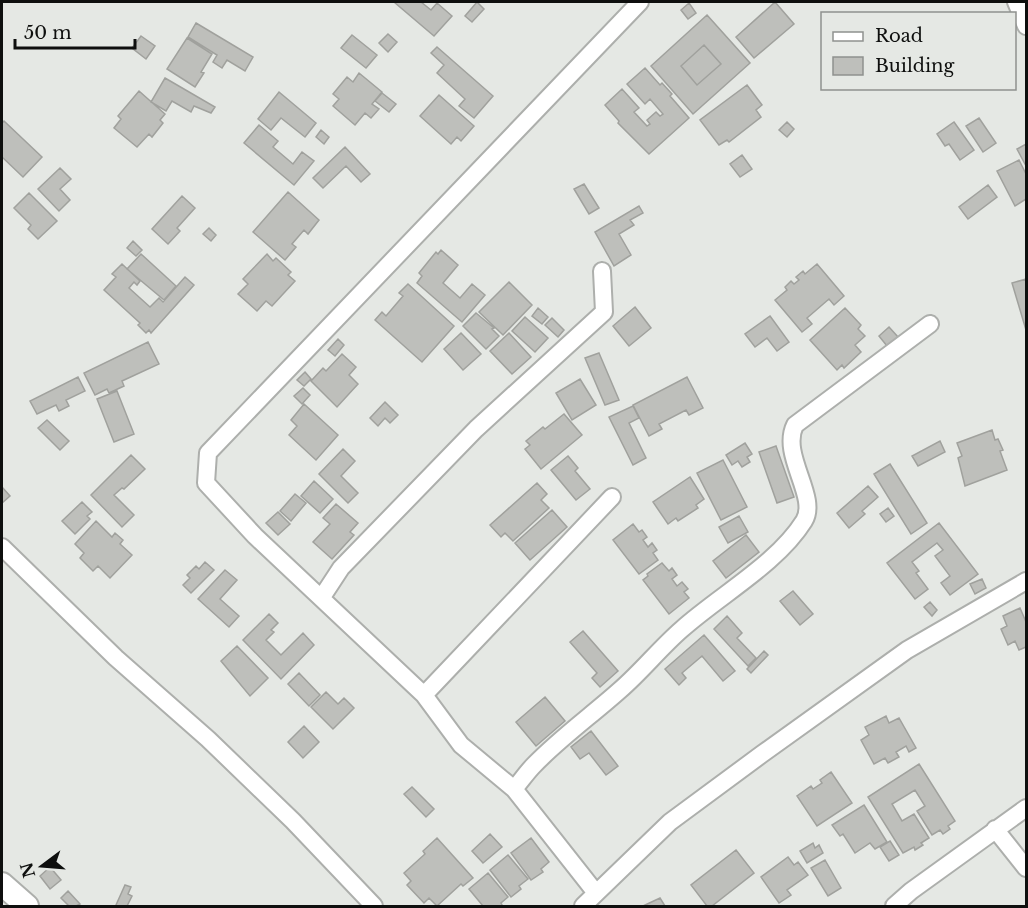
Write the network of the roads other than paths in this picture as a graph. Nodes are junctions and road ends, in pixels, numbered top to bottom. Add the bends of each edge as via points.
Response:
1 (640, 2) edge
2 (1016, 2) edge
3 (1026, 26) edge
4 (602, 271) dead end
5 (930, 324) dead end
6 (612, 497) dead end
7 (2, 547) edge
8 (1026, 581) edge
9 (322, 597) junction
10 (424, 695) junction
11 (514, 789) junction
12 (1026, 808) edge
13 (995, 829) junction
14 (1026, 868) edge
15 (2, 884) edge
16 (596, 893) junction
17 (27, 906) edge
18 (374, 906) edge
19 (584, 906) edge
20 (894, 906) edge

1 - 9 street via 208,453 206,483 255,536
2 - 3 street
4 - 9 street via 604,312 476,429 341,567
5 - 11 street via 795,425 790,435 792,451 808,507 806,519 793,535 767,563 681,629 623,688 534,765
6 - 10 street
7 - 18 street via 293,821
8 - 16 street via 907,650 762,754 670,822
9 - 10 street
10 - 11 street via 461,745
11 - 16 street
12 - 13 street
13 - 14 street
13 - 20 street
15 - 17 main road
16 - 19 street

